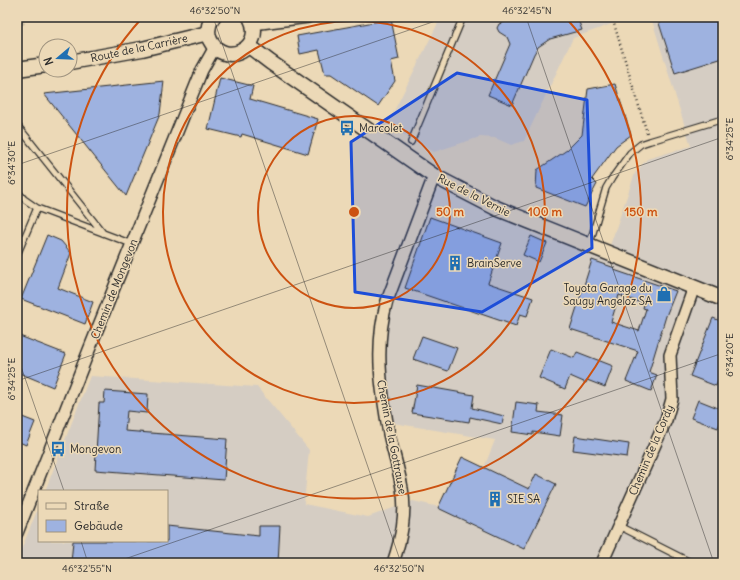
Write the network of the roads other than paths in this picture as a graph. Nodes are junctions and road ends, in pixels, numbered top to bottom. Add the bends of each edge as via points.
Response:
1 (213, 17) edge
2 (308, 17) edge
3 (463, 17) edge
4 (252, 21) edge
5 (208, 33) junction
6 (249, 46) junction
7 (215, 47) junction
8 (78, 61) edge
9 (38, 66) edge
10 (17, 69) edge
11 (723, 118) edge
12 (17, 125) edge
13 (411, 142) dead end
14 (434, 176) junction
15 (17, 191) edge
16 (37, 208) junction
17 (104, 234) junction
18 (132, 244) junction
19 (589, 246) junction
20 (17, 255) edge
21 (694, 287) junction
22 (723, 299) edge
23 (619, 526) junction
24 (17, 533) edge
25 (393, 563) edge
26 (602, 563) edge
27 (692, 563) edge

1 - 5 street
2 - 4 street
3 - 13 lane
4 - 6 street via 254,32
5 - 7 street
5 - 8 street, Route de la Carrière
6 - 7 street via 236,54 221,52
6 - 14 street, Rue de la Vernie
7 - 18 street, Chemin de Mongevon via 202,70
9 - 10 street
11 - 19 lane via 640,144 630,153 606,188
12 - 17 lane
14 - 19 street, Rue de la Vernie via 496,208
14 - 25 street, Chemin de la Gottrause via 387,301 380,335 382,393 404,500 401,536
15 - 16 lane
16 - 17 lane
16 - 20 lane
17 - 18 lane
18 - 24 street, Chemin de Mongevon
19 - 21 street, Rue de la Vernie
21 - 22 street, Rue de la Vernie
21 - 23 street, Chemin de la Cordy via 670,355 671,405
23 - 26 street, Chemin de la Cordy
23 - 27 lane

